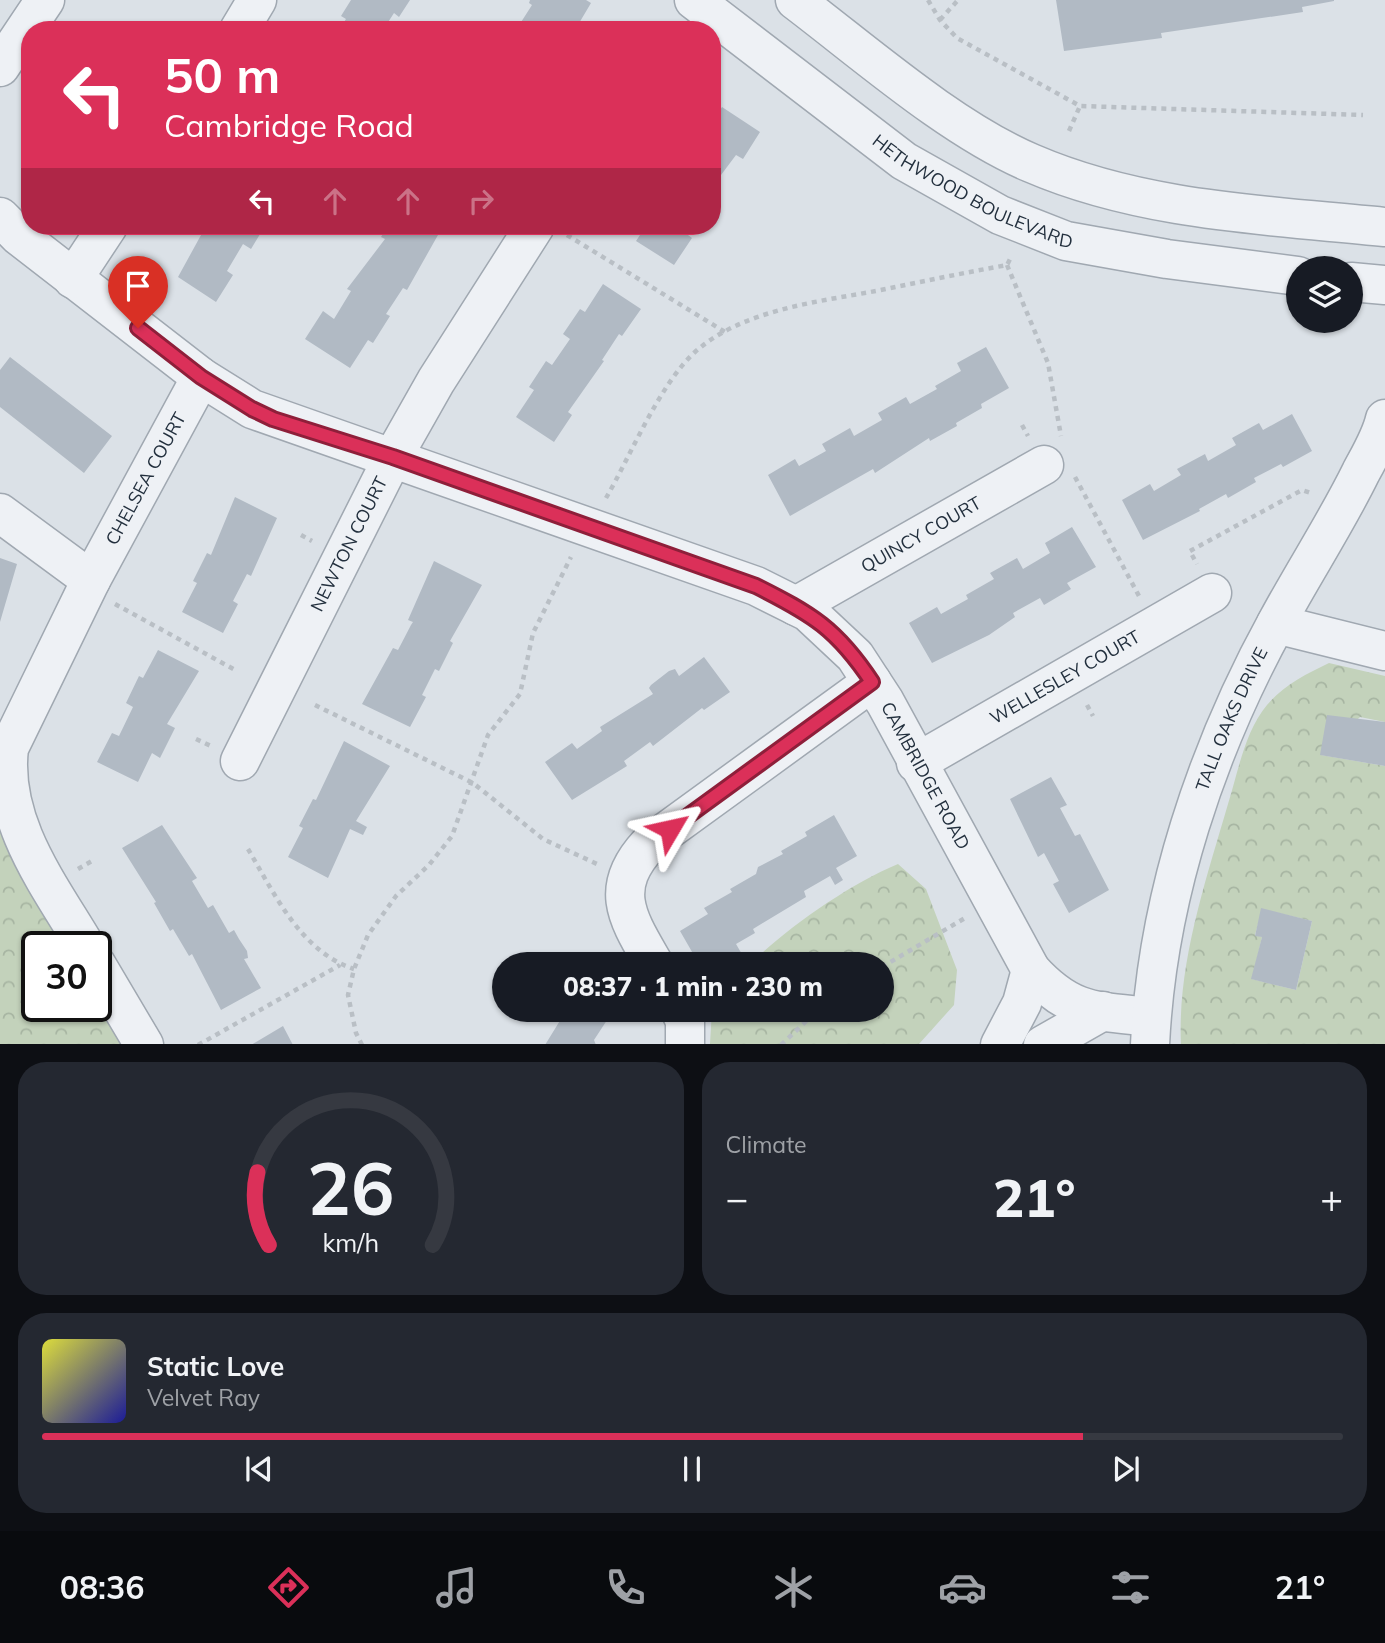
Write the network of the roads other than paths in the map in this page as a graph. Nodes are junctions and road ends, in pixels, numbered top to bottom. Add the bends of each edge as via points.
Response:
1 (45, 0) edge
2 (694, 0) edge
3 (795, 0) edge
4 (31, 21) edge
5 (21, 36) edge
6 (0, 67) edge
7 (0, 217) edge
8 (1385, 227) edge
9 (21, 235) edge
10 (21, 235) edge
11 (102, 235) edge
12 (543, 235) edge
13 (1286, 274) edge
14 (73, 279) junction
15 (1363, 283) edge
16 (1385, 285) edge
17 (201, 377) junction
18 (1385, 419) edge
19 (393, 457) junction
20 (1060, 460) road end
21 (0, 513) edge
22 (98, 589) junction
23 (1212, 593) dead end
24 (796, 606) junction
25 (1276, 624) junction
26 (1385, 651) edge
27 (872, 682) junction
28 (240, 761) dead end
29 (916, 763) junction
30 (76, 931) edge
31 (648, 952) edge
32 (1031, 970) junction
33 (112, 991) edge
34 (1103, 1011) junction
35 (685, 1022) edge
36 (1151, 1031) edge
37 (143, 1044) edge
38 (685, 1044) edge
39 (1001, 1044) edge
40 (1045, 1044) edge

1 - 4 street
2 - 13 street, HETHWOOD BOULEVARD via 904,160 1000,215 1066,241
3 - 8 street via 974,132 1030,163 1122,194 1221,211
5 - 6 street
7 - 10 street, CAMBRIDGE ROAD
9 - 14 street, CAMBRIDGE ROAD
11 - 14 street
12 - 19 street, NEWTON COURT via 436,381
14 - 17 street, CAMBRIDGE ROAD
15 - 16 street
17 - 19 street, CAMBRIDGE ROAD via 273,419
17 - 22 street, CHELSEA COURT
18 - 25 street, TALL OAKS DRIVE via 1345,504
19 - 24 street, CAMBRIDGE ROAD via 756,586
19 - 28 street, NEWTON COURT
20 - 24 street, QUINCY COURT
21 - 22 street
22 - 30 street, CHELSEA COURT via 9,748 5,782 20,837
23 - 29 street, WELLESLEY COURT
24 - 27 street, CAMBRIDGE ROAD via 840,640
25 - 26 street
25 - 36 street, TALL OAKS DRIVE via 1195,805 1157,971
27 - 29 street, CAMBRIDGE ROAD
27 - 31 street via 636,858 626,884 626,912
29 - 32 street, CAMBRIDGE ROAD
32 - 34 street, CAMBRIDGE ROAD via 1065,1002
32 - 39 street via 1022,1003
33 - 37 street
34 - 36 street, CAMBRIDGE ROAD
34 - 40 street
35 - 38 street

